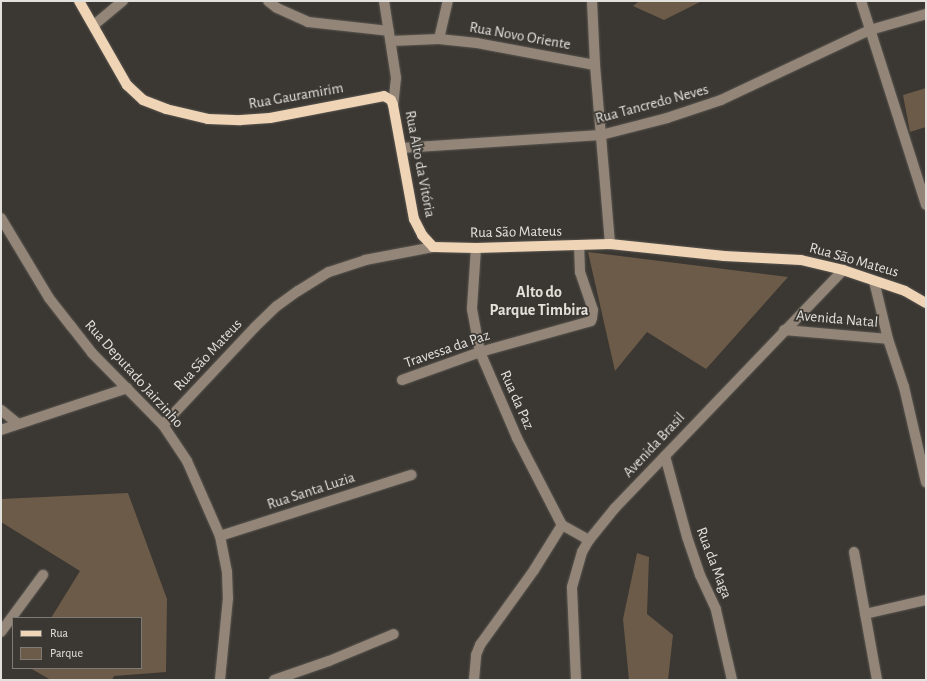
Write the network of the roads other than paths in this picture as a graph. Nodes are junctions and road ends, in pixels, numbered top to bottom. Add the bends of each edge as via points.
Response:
1 (79, 1) edge
2 (123, 1) edge
3 (268, 1) edge
4 (384, 1) edge
5 (448, 1) edge
6 (592, 1) edge
7 (862, 1) edge
8 (926, 14) edge
9 (94, 25) junction
10 (870, 30) junction
11 (390, 36) junction
12 (439, 39) junction
13 (595, 65) junction
14 (394, 91) junction
15 (384, 96) junction
16 (393, 105) junction
17 (601, 135) junction
18 (401, 148) junction
19 (926, 203) edge
20 (1, 218) edge
21 (610, 244) junction
22 (579, 245) junction
23 (433, 247) junction
24 (476, 248) junction
25 (843, 270) junction
26 (874, 281) junction
27 (926, 302) edge
28 (784, 330) junction
29 (888, 339) junction
30 (480, 352) junction
31 (402, 380) dead end
32 (127, 388) junction
33 (1, 410) edge
34 (18, 424) junction
35 (163, 425) junction
36 (1, 430) edge
37 (665, 456) junction
38 (411, 474) dead end
39 (926, 482) edge
40 (562, 525) junction
41 (220, 536) junction
42 (589, 540) junction
43 (854, 552) dead end
44 (44, 576) dead end
45 (926, 600) edge
46 (865, 614) junction
47 (13, 617) edge
48 (12, 618) edge
49 (1, 632) edge
50 (394, 634) dead end
51 (220, 680) edge
52 (274, 680) edge
53 (474, 680) edge
54 (576, 680) edge
55 (732, 680) edge
56 (877, 680) edge

1 - 9 main road, Rua Gauramirim
2 - 9 street
3 - 11 street, Rua Novo Oriente via 277,8 308,22
4 - 11 street, Rua Alto da Vitória
5 - 12 street
6 - 13 street
7 - 10 street
8 - 10 street, Rua Tancredo Neves
9 - 15 main road, Rua Gauramirim via 127,85 143,100 166,109 208,119 241,120 270,118
10 - 17 street, Rua Tancredo Neves via 721,100 667,118
10 - 19 street
11 - 12 street, Rua Novo Oriente
11 - 14 street, Rua Alto da Vitória via 396,78
12 - 13 street, Rua Novo Oriente via 477,43
13 - 17 street
14 - 15 street
14 - 16 street, Rua Alto da Vitória
15 - 16 main road, Rua Alto da Vitória
16 - 18 main road, Rua Alto da Vitória
17 - 18 street, Rua Tancredo Neves
17 - 21 street
18 - 23 main road, Rua Alto da Vitória via 414,219 422,235
20 - 32 street, Rua Deputado Jairzinho via 54,304 92,353
21 - 22 main road, Rua São Mateus
21 - 25 main road, Rua São Mateus via 724,256 800,260
22 - 24 main road, Rua São Mateus
22 - 30 street, Travessa da Paz via 580,272 592,310 592,318 588,322
23 - 24 main road, Rua São Mateus
23 - 35 street, Rua São Mateus via 365,260 329,272 298,291 255,327
24 - 30 street, Rua da Paz via 472,309
25 - 26 main road, Rua São Mateus
25 - 28 street, Avenida Brasil
26 - 27 main road, Rua São Mateus via 905,291
26 - 29 street, Avenida Natal
28 - 29 street, Avenida Natal
28 - 37 street, Avenida Brasil
29 - 39 street, Avenida Natal via 904,387
30 - 31 street, Travessa da Paz
30 - 40 street, Rua da Paz via 517,438
32 - 34 street
32 - 35 street, Rua Deputado Jairzinho
33 - 34 street
34 - 36 street
35 - 41 street, Rua Deputado Jairzinho via 187,461
37 - 42 street, Avenida Brasil via 615,508
37 - 55 street, Rua da Maga via 687,537 716,610
38 - 41 street, Rua Santa Luzia
40 - 42 street
40 - 53 street via 534,570 480,646 476,655
41 - 51 street, Rua Deputado Jairzinho via 227,572 228,598
42 - 54 street, Avenida Brasil via 582,552 572,587
43 - 46 street
44 - 47 street
45 - 46 street
46 - 56 street
48 - 49 street
50 - 52 street

